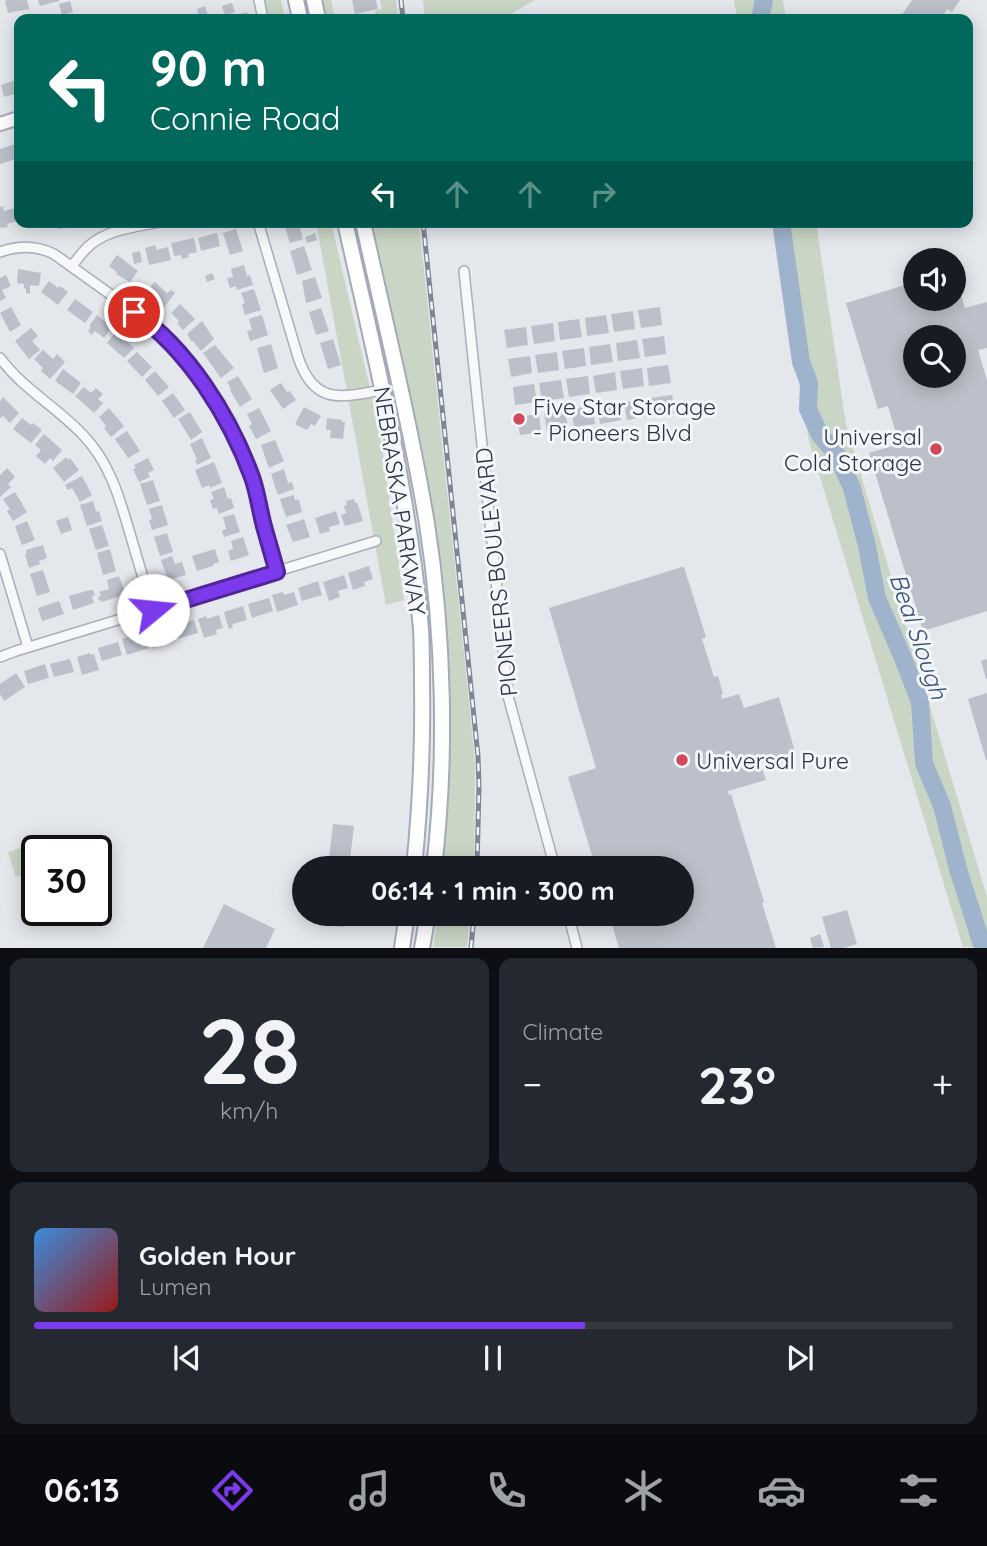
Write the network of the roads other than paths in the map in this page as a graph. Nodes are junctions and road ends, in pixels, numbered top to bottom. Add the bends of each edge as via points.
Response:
1 (134, 228) edge
2 (260, 228) edge
3 (346, 228) edge
4 (364, 228) edge
5 (0, 252) edge
6 (72, 266) junction
7 (464, 271) dead end
8 (0, 359) edge
9 (382, 390) junction
10 (376, 541) dead end
11 (0, 554) edge
12 (277, 572) junction
13 (153, 610) junction
14 (28, 647) junction
15 (0, 657) edge
16 (415, 856) edge
17 (435, 856) edge
18 (552, 856) edge
19 (405, 926) edge
20 (426, 926) edge
21 (572, 926) edge
22 (402, 947) edge
23 (422, 947) edge
24 (578, 947) edge

1 - 6 street via 105,235
2 - 9 street via 309,382 335,396
3 - 9 main road, NEBRASKA PARKWAY
4 - 17 main road, NEBRASKA PARKWAY via 417,470 433,569 441,735
5 - 6 street via 37,247
6 - 12 street via 149,322 212,396 253,480
7 - 18 street, PIONEERS BOULEVARD via 508,696
8 - 13 street via 85,437 109,471
9 - 16 main road, NEBRASKA PARKWAY via 409,530 421,632 423,722
10 - 12 street
11 - 14 street
12 - 13 street
13 - 14 street
14 - 15 street
19 - 22 main road
20 - 23 main road
21 - 24 street

